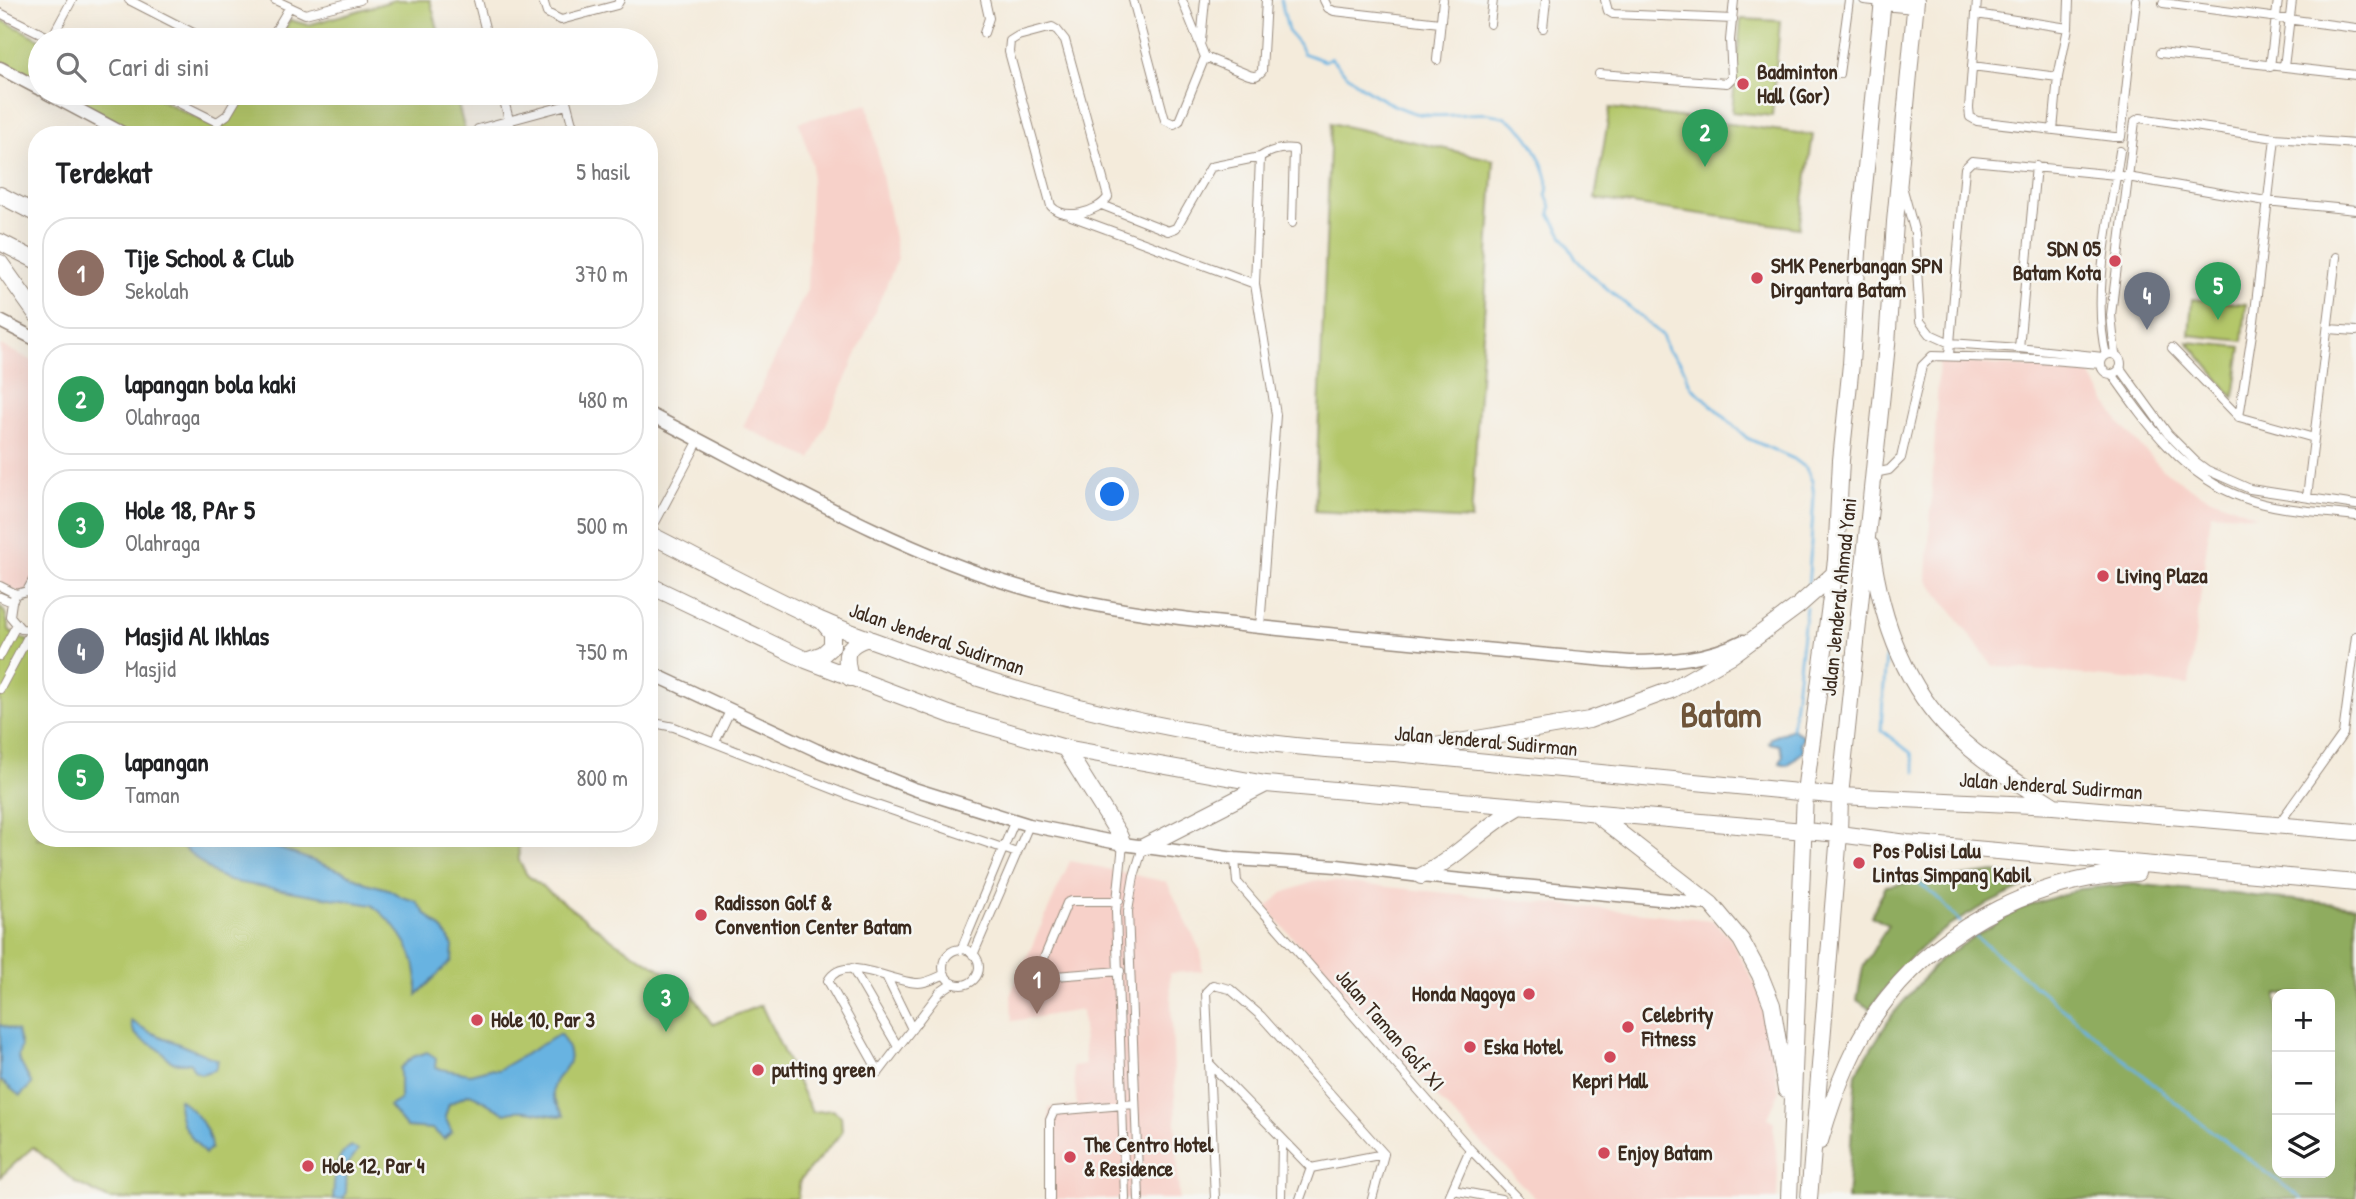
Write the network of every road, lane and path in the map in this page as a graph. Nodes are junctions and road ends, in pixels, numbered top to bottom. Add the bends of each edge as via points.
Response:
1 (72, 0) edge
2 (128, 0) edge
3 (275, 0) edge
4 (360, 0) edge
5 (478, 0) edge
6 (543, 0) edge
7 (620, 0) edge
8 (985, 0) edge
9 (1133, 0) edge
10 (1182, 0) edge
11 (1205, 0) edge
12 (1266, 0) edge
13 (1324, 0) edge
14 (1443, 0) edge
15 (1493, 0) edge
16 (1546, 0) edge
17 (1605, 0) edge
18 (1734, 0) edge
19 (1849, 0) edge
20 (1864, 0) edge
21 (1977, 0) edge
22 (2069, 0) edge
23 (2136, 0) edge
24 (2278, 0) edge
25 (2292, 0) edge
26 (1883, 1) edge
27 (1915, 2) edge
28 (2163, 3) dead end
29 (289, 8) junction
30 (0, 13) edge
31 (1976, 14) junction
32 (2276, 18) junction
33 (1733, 19) junction
34 (2289, 20) junction
35 (1440, 23) junction
36 (1490, 24) dead end
37 (31, 28) edge
38 (58, 28) edge
39 (183, 28) edge
40 (277, 28) edge
41 (485, 28) edge
42 (1544, 28) dead end
43 (2068, 28) junction
44 (2356, 28) edge
45 (984, 33) dead end
46 (1200, 41) junction
47 (2160, 53) dead end
48 (1205, 57) junction
49 (1437, 60) dead end
50 (1972, 66) junction
51 (2270, 67) junction
52 (2284, 67) junction
53 (0, 68) edge
54 (1600, 74) dead end
55 (1839, 74) dead end
56 (2356, 75) edge
57 (2058, 77) junction
58 (28, 83) edge
59 (70, 105) edge
60 (183, 105) edge
61 (233, 105) edge
62 (505, 105) edge
63 (567, 105) joint
64 (509, 120) junction
65 (109, 126) edge
66 (488, 126) edge
67 (511, 126) edge
68 (573, 126) edge
69 (2053, 130) junction
70 (2275, 138) junction
71 (2356, 145) edge
72 (2120, 151) dead end
73 (1260, 157) junction
74 (2036, 166) junction
75 (2116, 176) junction
76 (2130, 177) junction
77 (1899, 179) junction
78 (0, 194) edge
79 (2266, 201) junction
80 (1102, 205) junction
81 (28, 209) edge
82 (2356, 210) edge
83 (1071, 216) junction
84 (1292, 223) dead end
85 (0, 242) edge
86 (28, 256) edge
87 (2336, 257) dead end
88 (0, 262) edge
89 (1255, 284) junction
90 (28, 302) edge
91 (0, 320) edge
92 (2329, 329) junction
93 (2356, 331) edge
94 (28, 335) edge
95 (1950, 344) junction
96 (2019, 348) junction
97 (2172, 348) dead end
98 (1949, 355) junction
99 (2038, 355) junction
100 (2106, 358) junction
101 (2116, 371) junction
102 (2239, 417) junction
103 (658, 419) edge
104 (2315, 438) junction
105 (699, 440) junction
106 (1874, 473) junction
107 (2307, 497) junction
108 (2356, 505) edge
109 (2356, 516) edge
110 (658, 517) edge
111 (1868, 523) junction
112 (658, 539) edge
113 (1863, 562) junction
114 (1835, 567) junction
115 (0, 586) edge
116 (658, 589) edge
117 (27, 590) edge
118 (0, 597) edge
119 (14, 598) junction
120 (822, 621) junction
121 (16, 626) junction
122 (1260, 627) junction
123 (28, 629) edge
124 (1763, 630) junction
125 (2356, 636) edge
126 (868, 638) junction
127 (28, 641) edge
128 (0, 656) edge
129 (806, 660) junction
130 (658, 676) edge
131 (850, 678) junction
132 (0, 689) edge
133 (2352, 704) edge
134 (730, 712) junction
135 (2356, 722) edge
136 (2346, 723) junction
137 (658, 724) edge
138 (715, 742) junction
139 (1065, 748) junction
140 (1395, 753) junction
141 (1266, 784) junction
142 (1805, 792) junction
143 (1840, 796) junction
144 (2053, 806) junction
145 (1519, 807) junction
146 (1592, 812) junction
147 (1015, 820) junction
148 (1029, 825) junction
149 (2278, 825) junction
150 (2356, 832) edge
151 (1803, 833) junction
152 (1839, 834) junction
153 (1123, 844) junction
154 (1143, 847) junction
155 (1004, 848) junction
156 (1017, 853) junction
157 (1235, 859) junction
158 (1421, 876) junction
159 (2269, 877) junction
160 (2356, 883) edge
161 (1117, 900) junction
162 (1129, 903) junction
163 (1711, 904) junction
164 (961, 950) junction
165 (974, 955) junction
166 (852, 968) junction
167 (1118, 971) junction
168 (1130, 971) junction
169 (945, 974) junction
170 (887, 978) junction
171 (953, 983) junction
172 (912, 1029) junction
173 (898, 1048) junction
174 (1210, 1064) junction
175 (1135, 1104) junction
176 (1121, 1105) junction
177 (1282, 1140) junction
178 (1470, 1149) junction
179 (1384, 1154) junction
180 (1311, 1168) junction
181 (1811, 1170) junction
182 (1791, 1173) junction
183 (1453, 1190) junction
184 (1050, 1199) edge
185 (1125, 1199) edge
186 (1139, 1199) edge
187 (1215, 1199) edge
188 (1281, 1199) edge
189 (1300, 1199) edge
190 (1372, 1199) edge
191 (1448, 1199) edge
192 (1501, 1199) edge
193 (1518, 1199) edge
194 (1789, 1199) edge
195 (1809, 1199) edge

1 - 38 street
2 - 39 street
3 - 29 street
4 - 29 street via 309,14
5 - 41 street
6 - 7 street via 547,13 561,20 617,5
8 - 45 street via 989,18
9 - 48 street via 1169,123 1179,121
10 - 46 street
11 - 46 street
12 - 48 street via 1259,75
13 - 35 street via 1334,11
14 - 35 street
15 - 36 street
16 - 42 street
17 - 33 street via 1613,14
18 - 33 street
19 - 55 street
20 - 26 street
21 - 31 street
22 - 43 street
23 - 69 street via 2121,137
24 - 32 street
25 - 34 street
26 - 27 highway
26 - 114 highway, Jalan Jenderal Ahmad Yani via 1859,237
27 - 77 highway, Jalan Jenderal Ahmad Yani
28 - 32 street
29 - 40 street
30 - 37 street
31 - 43 street
31 - 50 street
32 - 34 street
32 - 51 street
33 - 54 street via 1732,78 1727,83
34 - 44 street
34 - 52 street
35 - 49 street
43 - 57 street
46 - 48 street
47 - 51 street
50 - 57 street
50 - 69 street via 1970,117
51 - 52 street
52 - 56 street
53 - 58 street
57 - 69 street
59 - 65 street
60 - 61 street via 218,122
62 - 64 street
63 - 64 street
63 - 68 street
64 - 66 street
64 - 67 street
70 - 71 street
70 - 76 street via 2140,118 2135,121
70 - 79 street
72 - 75 street
73 - 80 street via 1211,167 1177,228 1168,230
73 - 84 street via 1270,150 1294,149
73 - 89 street
74 - 75 street
74 - 95 street via 1972,161 1965,168
74 - 96 street
75 - 76 street
75 - 100 street via 2099,301
76 - 79 street
76 - 100 street
77 - 95 street via 1915,233 1920,321 1930,334
77 - 106 highway, Jalan Jenderal Ahmad Yani
78 - 81 highway
79 - 82 street
79 - 102 street
80 - 83 street
80 - 83 street via 1108,197 1065,40 1052,27 1018,36 1010,41 1009,52 1051,206 1057,213
83 - 89 street
85 - 86 highway
87 - 92 street
88 - 90 highway
89 - 122 street via 1276,415
91 - 94 street
92 - 93 street
92 - 104 street
95 - 96 street
95 - 98 street
96 - 99 street
97 - 102 street
98 - 99 street
98 - 106 street via 1931,356 1922,366 1901,458 1889,470
99 - 100 street
100 - 101 street via 2103,370
100 - 101 street via 2120,359
101 - 107 street via 2168,434 2207,470 2250,489
101 - 109 street via 2170,449 2190,469 2222,489 2262,503
102 - 104 street
103 - 105 street
104 - 107 street
105 - 110 street
105 - 122 street via 845,515 1003,581 1101,607
106 - 111 highway, Jalan Jenderal Ahmad Yani
107 - 108 street
111 - 113 highway, Jalan Jenderal Ahmad Yani
111 - 144 highway via 1888,621 1918,688 1956,736
112 - 120 highway, Jalan Jenderal Sudirman
113 - 114 highway
113 - 143 highway, Jalan Jenderal Ahmad Yani
114 - 124 highway via 1804,601
114 - 142 highway, Jalan Jenderal Ahmad Yani
115 - 119 street
116 - 129 highway
117 - 119 street
118 - 119 street
119 - 121 street via 10,616
120 - 126 highway, Jalan Jenderal Sudirman
120 - 129 highway via 832,634 832,646
121 - 123 street
121 - 128 street
122 - 124 street via 1630,662 1697,656 1725,649
124 - 140 highway via 1710,669 1629,707 1554,727
125 - 133 street
126 - 131 highway via 849,649
126 - 140 highway, Jalan Jenderal Sudirman via 958,672 1128,720 1264,744
127 - 132 street
129 - 131 highway
130 - 134 street
131 - 139 highway via 954,716
133 - 136 street
134 - 138 street
134 - 147 street via 914,789
135 - 136 street
136 - 149 street via 2339,742
137 - 138 street
138 - 155 street via 856,798
139 - 141 highway
139 - 153 highway
140 - 142 highway, Jalan Jenderal Sudirman
141 - 145 highway
141 - 154 highway
142 - 143 highway, Jalan Jenderal Sudirman
142 - 151 highway, Jalan Jenderal Ahmad Yani
143 - 144 highway, Jalan Jenderal Sudirman
143 - 152 highway, Jalan Jenderal Ahmad Yani
144 - 149 highway, Jalan Jenderal Sudirman
145 - 146 highway
145 - 158 highway
146 - 151 highway
146 - 163 highway
147 - 148 street
147 - 155 street
148 - 153 street
148 - 156 street
149 - 150 highway, Jalan Jenderal Sudirman
151 - 152 highway
151 - 182 highway, Jalan Jenderal Ahmad Yani
152 - 159 highway
152 - 181 highway, Jalan Jenderal Ahmad Yani
153 - 154 street
153 - 161 street
154 - 157 street
154 - 162 street
155 - 156 street
155 - 164 street
156 - 165 street
157 - 158 street
157 - 178 street, Jalan Taman Golf XI via 1237,883
158 - 163 street
159 - 160 highway
159 - 181 highway via 2105,874 2018,900 1957,933 1907,976 1871,1023 1833,1096
161 - 162 street
161 - 167 street
161 - 167 street via 1067,903 1042,962 1046,972 1055,976
162 - 168 street
163 - 182 highway via 1741,940 1772,1005 1786,1088
164 - 165 street
164 - 169 street via 946,958
165 - 171 street via 979,964 977,975 969,983
166 - 170 street
166 - 173 street
166 - 173 street via 828,981 879,1072
167 - 168 street
167 - 176 street
168 - 175 street
169 - 170 street via 919,984
169 - 171 street
170 - 172 street
171 - 172 street via 940,992
172 - 173 street
174 - 177 street
174 - 179 street via 1206,992 1220,985 1261,1016
174 - 187 street
175 - 176 street
175 - 186 street
176 - 184 street via 1057,1109 1051,1114
176 - 185 street
177 - 180 street
177 - 188 street
178 - 183 street
178 - 193 street, Jalan Taman Golf XI
179 - 180 street
179 - 190 street
180 - 189 street
181 - 195 highway, Jalan Jenderal Ahmad Yani
182 - 194 highway, Jalan Jenderal Ahmad Yani
183 - 191 street
183 - 192 street

